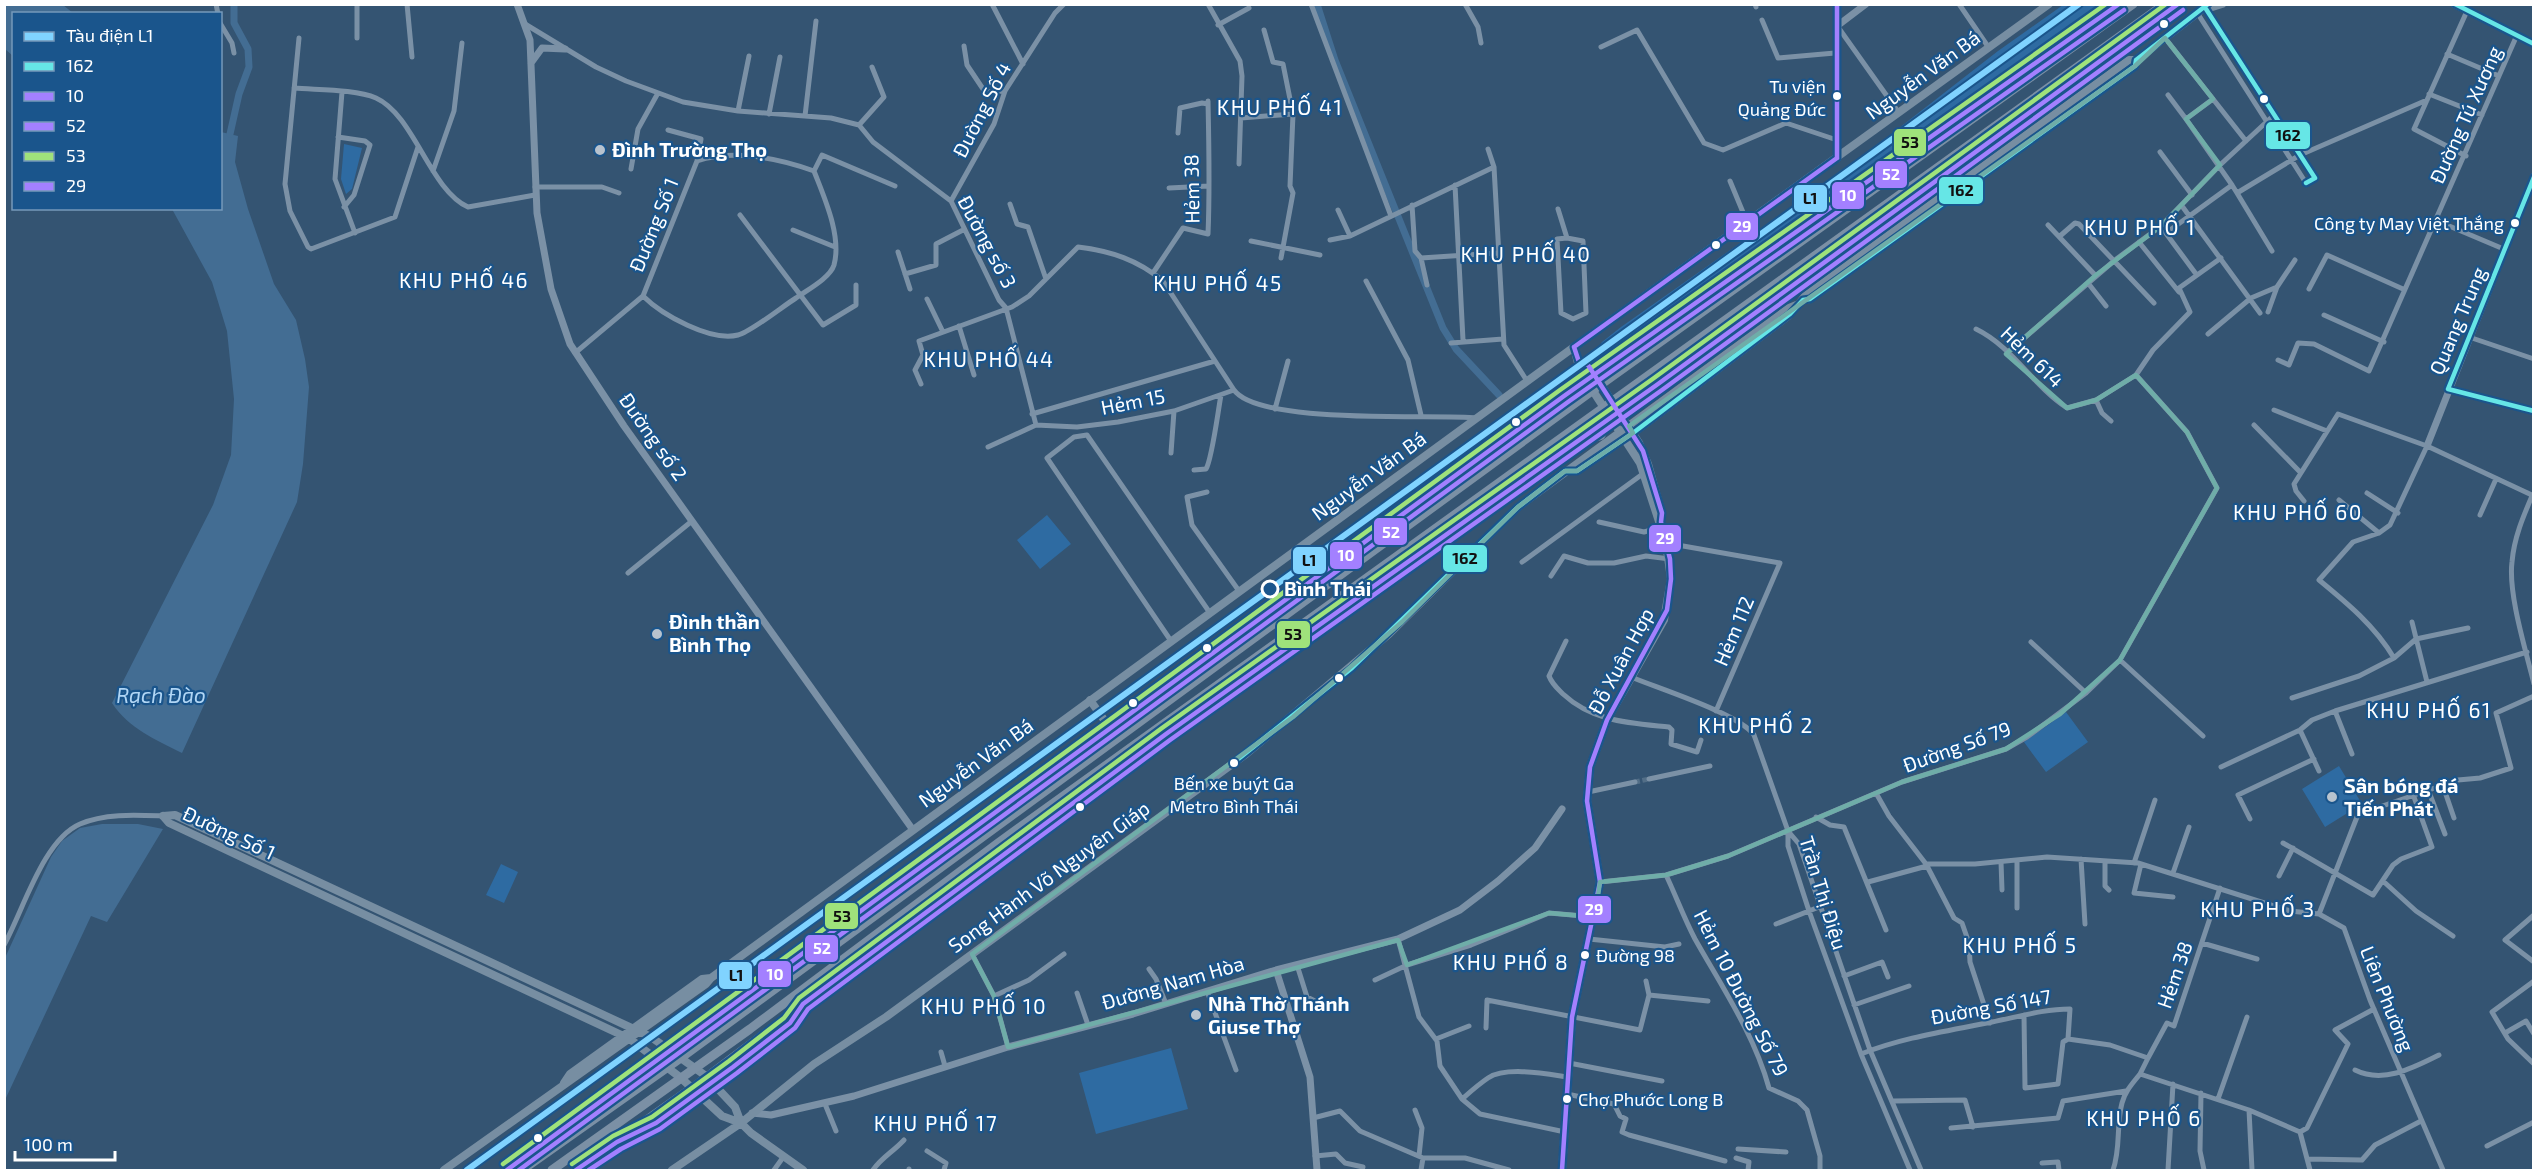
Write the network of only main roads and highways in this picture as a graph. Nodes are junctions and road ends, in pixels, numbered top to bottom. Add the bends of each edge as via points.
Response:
1 (1837, 4) edge
2 (2049, 4) edge
3 (2121, 4) edge
4 (2133, 4) edge
5 (2165, 4) edge
6 (2179, 4) edge
7 (2222, 4) edge
8 (2207, 7) edge
9 (1837, 158) junction
10 (1794, 308) junction
11 (1574, 347) junction
12 (1665, 366) junction
13 (1591, 377) junction
14 (1658, 384) junction
15 (1597, 387) junction
16 (1612, 409) junction
17 (1585, 424) junction
18 (1600, 424) junction
19 (1631, 430) junction
20 (1624, 435) junction
21 (1661, 525) junction
22 (1090, 700) junction
23 (1111, 729) junction
24 (1118, 738) junction
25 (803, 1004) junction
26 (637, 1030) junction
27 (760, 1036) junction
28 (626, 1038) junction
29 (734, 1040) junction
30 (673, 1050) junction
31 (682, 1057) junction
32 (709, 1058) junction
33 (659, 1060) junction
34 (668, 1067) junction
35 (696, 1068) junction
36 (681, 1078) junction
37 (709, 1079) junction
38 (695, 1090) junction
39 (741, 1123) junction
40 (444, 1170) edge
41 (507, 1170) edge
42 (522, 1170) edge
43 (552, 1170) edge
44 (576, 1170) edge
45 (672, 1170) edge
46 (803, 1170) edge
47 (1562, 1170) edge

1 - 9 main road
2 - 9 main road, Nguyễn Văn Bá
3 - 13 highway
4 - 15 highway
5 - 12 highway
6 - 14 highway
7 - 8 main road
8 - 10 main road, Song Hành Võ Nguyên Giáp via 1805,296
9 - 11 main road, Nguyễn Văn Bá
10 - 19 main road, Song Hành Võ Nguyên Giáp via 1678,400
10 - 19 main road, Song Hành Võ Nguyên Giáp
11 - 13 main road, Đỗ Xuân Hợp via 1580,362 1588,365
11 - 22 main road, Nguyễn Văn Bá
12 - 14 highway
12 - 16 highway
13 - 15 main road, Đỗ Xuân Hợp
13 - 23 highway
14 - 16 highway
15 - 16 main road, Đỗ Xuân Hợp
15 - 24 highway
16 - 17 highway
16 - 18 highway
16 - 19 main road, Đỗ Xuân Hợp
16 - 20 main road, Đỗ Xuân Hợp
17 - 18 highway
17 - 29 highway via 998,843
18 - 25 highway via 1148,747
19 - 20 main road, Song Hành Võ Nguyên Giáp
19 - 21 main road, Đỗ Xuân Hợp via 1648,464 1662,513
20 - 21 main road, Đỗ Xuân Hợp via 1644,473
20 - 39 main road, Song Hành Võ Nguyên Giáp via 1577,471 1565,471 1500,522 1402,622 1246,754 850,1042 814,1064
21 - 47 main road, Đỗ Xuân Hợp via 1670,559 1664,620 1607,720 1590,767 1590,829 1600,882 1572,1017
22 - 23 main road
22 - 26 main road, Nguyễn Văn Bá via 706,984
23 - 24 main road
23 - 30 highway
24 - 31 highway
25 - 27 highway
25 - 37 main road via 790,1023
26 - 28 main road, Nguyễn Văn Bá
26 - 28 main road, Đường Số 1 via 175,815 163,816 169,823
26 - 30 main road, Đường Số 1
27 - 29 highway
27 - 37 highway
28 - 33 main road, Đường Số 1
28 - 40 main road, Nguyễn Văn Bá via 570,1074 564,1083
29 - 32 highway
30 - 31 main road, Đường Số 1
30 - 33 highway
31 - 34 highway
31 - 35 main road, Đường Số 1
32 - 35 highway
32 - 37 highway
33 - 34 main road, Đường Số 1
33 - 41 highway
34 - 36 main road, Đường Số 1
34 - 42 highway
35 - 36 highway
35 - 37 main road, Đường Số 1
36 - 38 main road, Đường Số 1
36 - 43 highway
37 - 38 highway
37 - 39 main road, Đường Số 1 via 735,1107
38 - 39 main road, Đường Số 1 via 722,1116
38 - 44 highway
39 - 45 main road, Song Hành Võ Nguyên Giáp
39 - 46 main road

